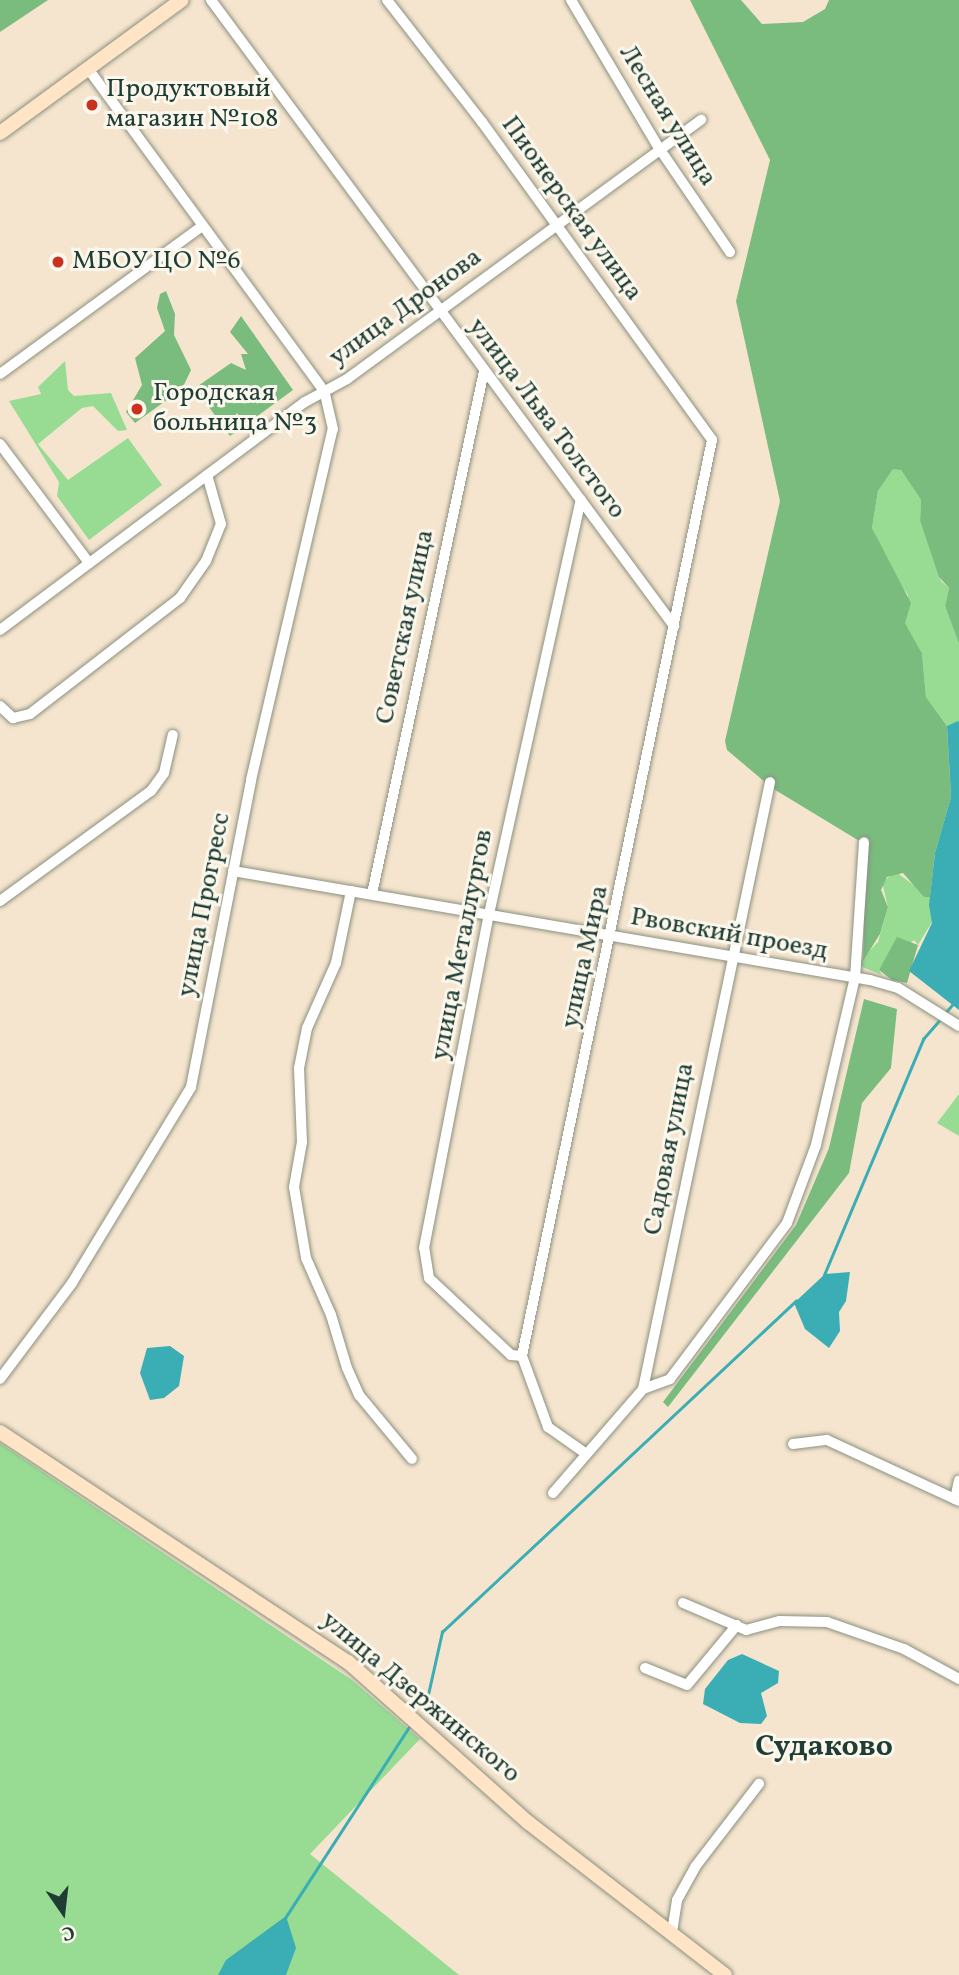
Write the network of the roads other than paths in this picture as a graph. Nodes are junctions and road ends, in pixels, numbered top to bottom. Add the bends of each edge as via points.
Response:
1 (182, 0) edge
2 (211, 0) edge
3 (387, 0) edge
4 (571, 0) edge
5 (88, 69) junction
6 (701, 120) dead end
7 (0, 133) edge
8 (659, 148) junction
9 (555, 226) junction
10 (201, 227) junction
11 (730, 253) dead end
12 (440, 310) junction
13 (484, 371) junction
14 (0, 374) edge
15 (324, 391) junction
16 (0, 444) edge
17 (712, 448) joint
18 (207, 475) junction
19 (580, 500) junction
20 (89, 564) junction
21 (674, 626) junction
22 (0, 630) edge
23 (0, 706) edge
24 (173, 735) dead end
25 (770, 782) dead end
26 (864, 842) dead end
27 (233, 871) junction
28 (351, 891) junction
29 (372, 894) junction
30 (0, 901) edge
31 (489, 914) junction
32 (612, 936) junction
33 (730, 958) junction
34 (855, 978) junction
35 (959, 1026) edge
36 (522, 1356) junction
37 (0, 1379) edge
38 (643, 1389) junction
39 (0, 1432) edge
40 (793, 1444) dead end
41 (585, 1453) junction
42 (412, 1459) dead end
43 (959, 1480) edge
44 (553, 1493) dead end
45 (957, 1500) edge
46 (683, 1603) dead end
47 (737, 1625) junction
48 (645, 1668) dead end
49 (959, 1679) edge
50 (759, 1784) dead end
51 (672, 1932) junction
52 (724, 1975) edge

1 - 5 street
2 - 12 street, улица Льва Толстого
3 - 9 street, Пионерская улица
4 - 8 street, Лесная улица
5 - 7 street
5 - 10 street
6 - 8 street, улица Дронова
8 - 9 street, улица Дронова
8 - 11 street, Лесная улица
9 - 12 street, улица Дронова
9 - 17 street, Пионерская улица via 712,440
10 - 14 street
10 - 15 street
12 - 13 street, улица Льва Толстого
12 - 15 street, улица Дронова
13 - 19 street, улица Льва Толстого
13 - 29 street, Советская улица
15 - 18 street, улица Дронова
15 - 27 street, улица Прогресс via 333,429
16 - 20 street
17 - 21 street, улица Мира
18 - 20 street, улица Дронова
18 - 23 street via 221,524 206,561 180,598 30,714 13,718
19 - 21 street, улица Льва Толстого
19 - 31 street, улица Металлургов
20 - 22 street, улица Дронова
21 - 32 street, улица Мира
24 - 30 street via 164,773 151,791
25 - 33 street, Садовая улица
26 - 34 street
27 - 28 street, Рвовский проезд
27 - 37 street, улица Прогресс via 191,1087 72,1283
28 - 29 street, Рвовский проезд
28 - 42 street via 336,963 307,1028 299,1068 302,1142 294,1187 306,1258 331,1314 351,1377 359,1395
29 - 31 street, Рвовский проезд
31 - 32 street, Рвовский проезд
31 - 36 street, улица Металлургов via 424,1248 429,1278 511,1355
32 - 33 street, Рвовский проезд
32 - 36 street, улица Мира
33 - 34 street, Рвовский проезд
33 - 38 street, Садовая улица
34 - 35 street, Рвовский проезд via 898,988
34 - 38 street via 816,1145 787,1223 670,1379
36 - 41 street via 548,1427
38 - 41 street, Садовая улица via 602,1441
39 - 51 street, улица Дзержинского via 331,1650 529,1823
40 - 45 street via 827,1440
41 - 44 street, Садовая улица
43 - 45 street
46 - 47 street
47 - 48 street via 687,1685
47 - 49 street via 746,1630 780,1621 827,1622 904,1649
50 - 51 street via 695,1867 677,1900
51 - 52 street, улица Дзержинского

